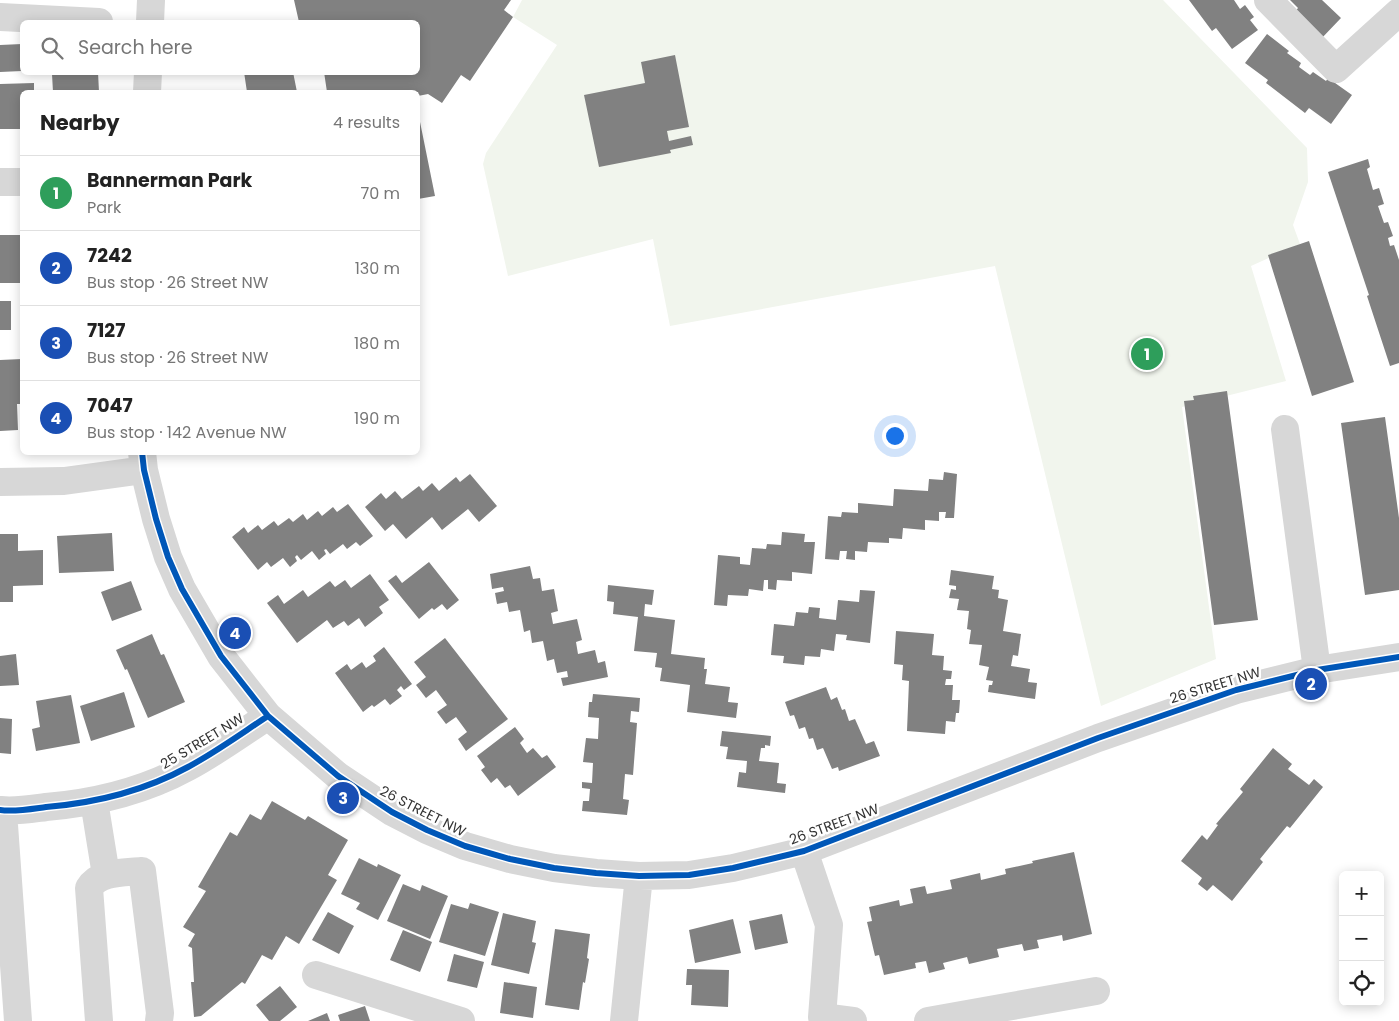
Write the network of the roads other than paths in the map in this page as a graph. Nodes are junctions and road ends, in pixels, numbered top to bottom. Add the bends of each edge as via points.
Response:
1 (151, 0) edge
2 (1268, 0) edge
3 (1399, 12) edge
4 (0, 18) edge
5 (50, 20) edge
6 (150, 20) edge
7 (148, 75) edge
8 (147, 90) edge
9 (0, 182) edge
10 (20, 182) edge
11 (1285, 430) dead end
12 (143, 461) edge
13 (0, 482) edge
14 (1399, 657) edge
15 (1317, 670) junction
16 (268, 716) junction
17 (94, 801) junction
18 (2, 811) edge
19 (804, 851) junction
20 (106, 875) junction
21 (639, 876) junction
22 (316, 974) dead end
23 (1096, 991) dead end
24 (18, 1021) edge
25 (99, 1021) edge
26 (159, 1021) edge
27 (461, 1021) edge
28 (624, 1021) edge
29 (853, 1021) edge
30 (928, 1021) edge

1 - 6 street
2 - 3 street via 1336,69
4 - 5 street
7 - 8 street
9 - 10 street
11 - 15 street
12 - 13 street via 64,481
12 - 16 street, 26 STREET NW via 162,538 182,589 221,656
14 - 15 street, 26 STREET NW
15 - 19 street, 26 STREET NW via 1236,690 1173,711
16 - 17 street, 25 STREET NW via 188,767 155,783
16 - 21 street, 26 STREET NW via 364,794 392,812 465,846 545,866
17 - 18 street, 25 STREET NW
17 - 20 street
18 - 24 street
19 - 21 street, 26 STREET NW via 688,875
19 - 29 street via 828,925 822,1017
20 - 25 street via 89,888
20 - 26 street via 142,870
21 - 28 street
22 - 27 street
23 - 30 street

